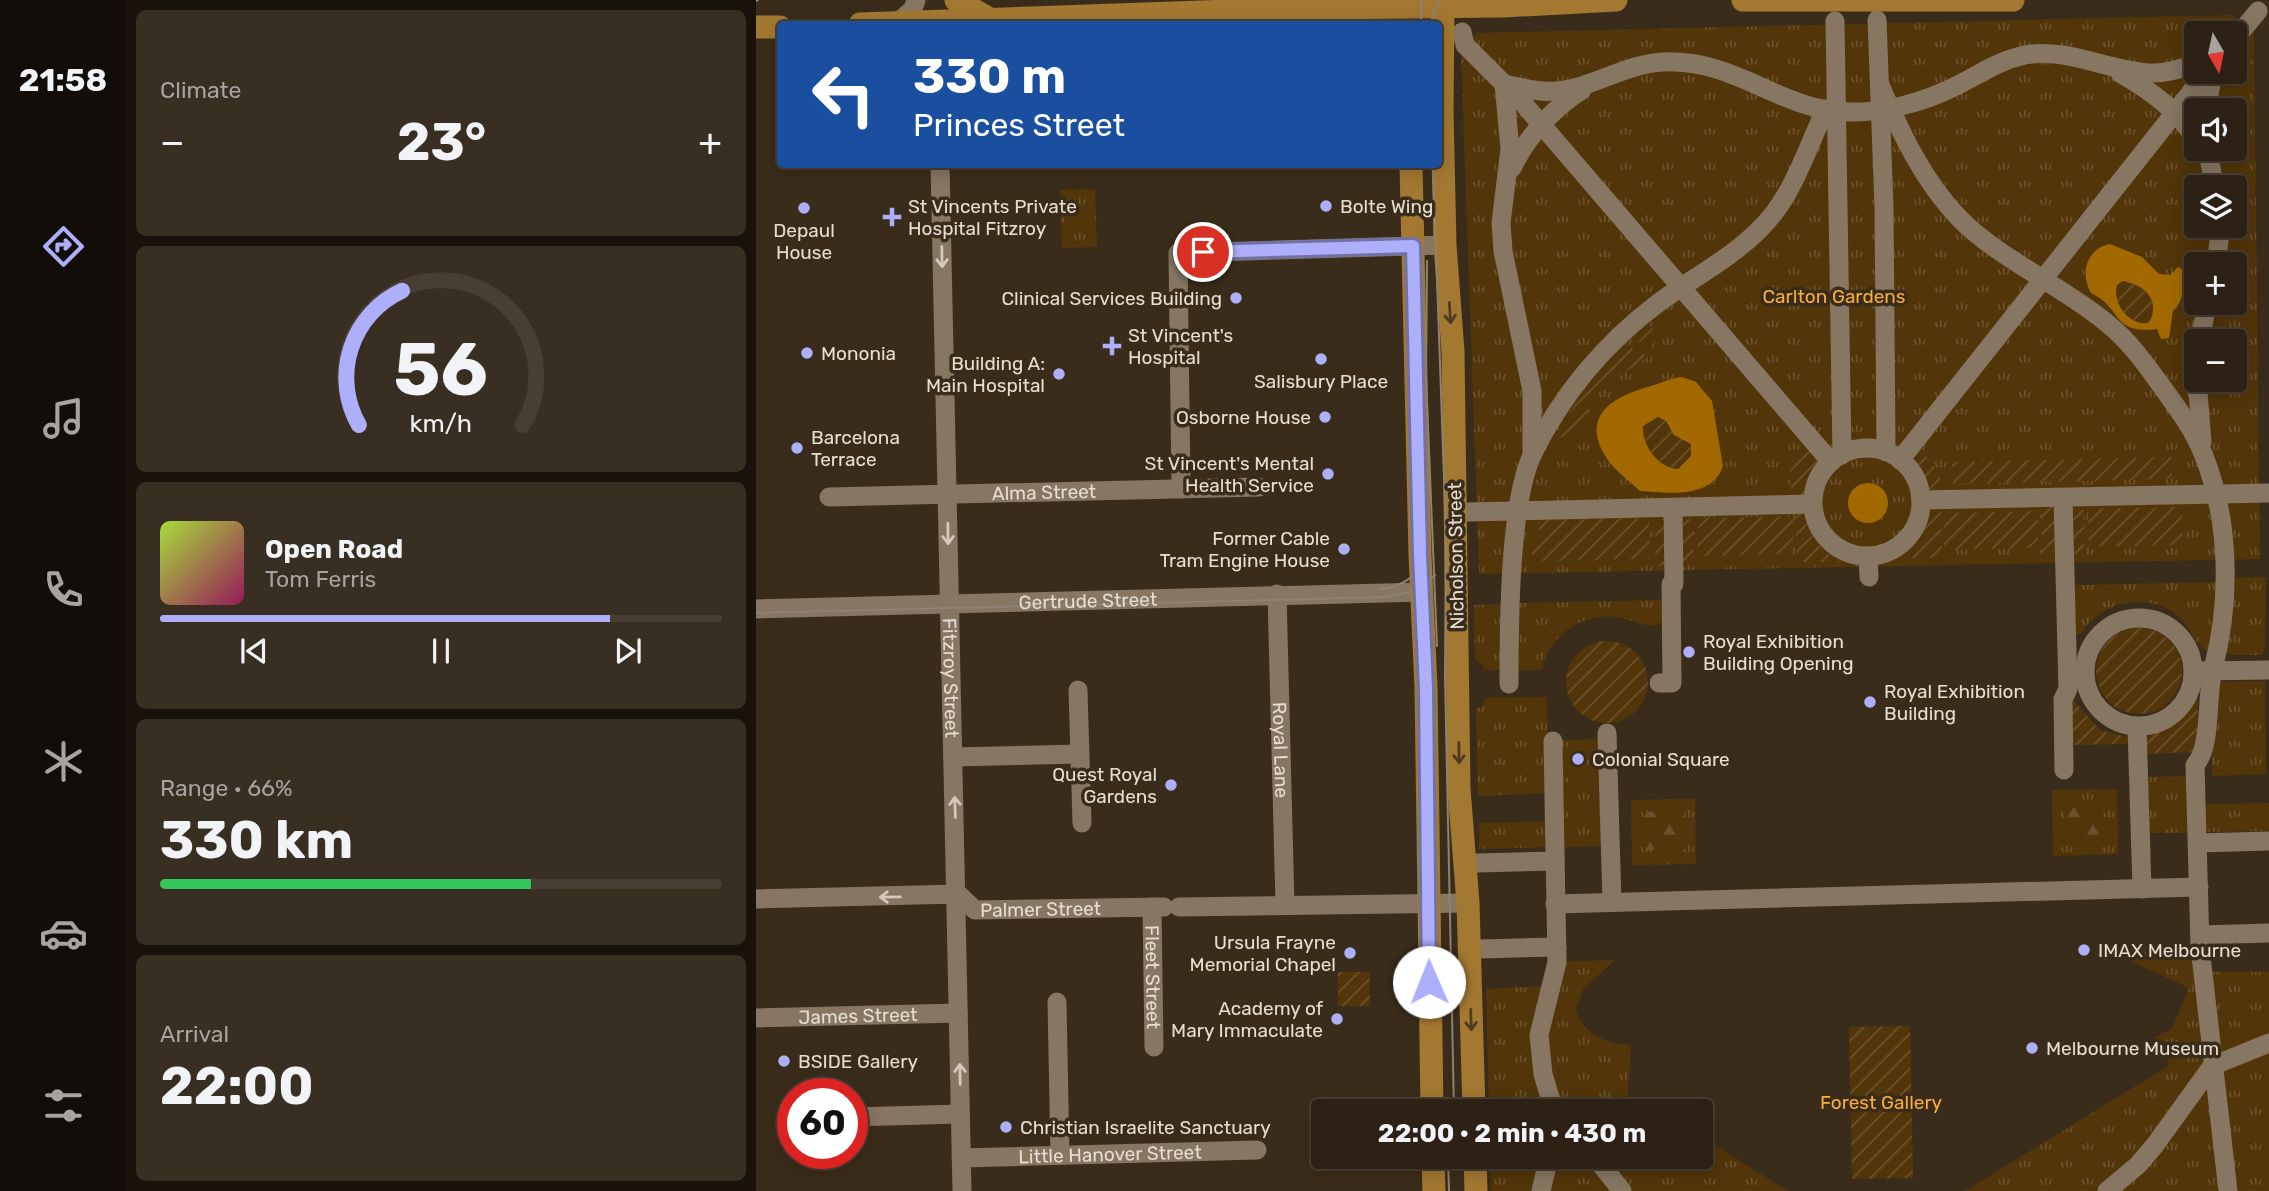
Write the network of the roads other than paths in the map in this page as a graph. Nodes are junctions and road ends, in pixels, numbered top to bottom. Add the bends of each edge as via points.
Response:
1 (916, 0) edge
2 (956, 0) edge
3 (1616, 0) edge
4 (1743, 0) edge
5 (2013, 0) edge
6 (1443, 4) edge
7 (1197, 6) edge
8 (1887, 7) edge
9 (1408, 10) edge
10 (2258, 11) dead end
11 (993, 20) junction
12 (899, 21) edge
13 (979, 21) edge
14 (1835, 21) dead end
15 (2247, 24) edge
16 (777, 26) edge
17 (756, 27) edge
18 (1462, 32) dead end
19 (2101, 63) junction
20 (2184, 66) edge
21 (1597, 80) junction
22 (1504, 84) junction
23 (2198, 84) edge
24 (1884, 109) junction
25 (1832, 110) junction
26 (2175, 113) junction
27 (1541, 125) junction
28 (2184, 125) edge
29 (940, 168) edge
30 (1411, 168) edge
31 (1507, 178) junction
32 (1445, 245) junction
33 (1413, 246) junction
34 (2046, 279) junction
35 (1682, 287) junction
36 (2198, 392) edge
37 (2203, 454) junction
38 (1532, 455) junction
39 (1893, 456) junction
40 (1836, 458) junction
41 (1259, 487) dead end
42 (1181, 489) junction
43 (2269, 493) edge
44 (947, 494) junction
45 (2216, 494) junction
46 (829, 497) dead end
47 (2063, 498) junction
48 (1921, 500) junction
49 (1812, 504) junction
50 (1673, 507) junction
51 (1519, 511) junction
52 (1468, 512) dead end
53 (1868, 556) junction
54 (1869, 577) dead end
55 (1457, 588) junction
56 (1422, 592) junction
57 (1278, 594) junction
58 (949, 603) junction
59 (756, 609) edge
60 (2269, 670) edge
61 (2203, 671) junction
62 (2076, 672) junction
63 (1659, 683) dead end
64 (1509, 684) dead end
65 (1078, 690) dead end
66 (2137, 727) junction
67 (1607, 733) dead end
68 (1553, 741) dead end
69 (1079, 754) junction
70 (953, 757) junction
71 (2064, 769) dead end
72 (1082, 823) dead end
73 (2269, 841) edge
74 (2198, 843) junction
75 (1555, 861) junction
76 (1477, 863) dead end
77 (2199, 887) junction
78 (2142, 889) junction
79 (958, 894) junction
80 (756, 899) edge
81 (1612, 902) junction
82 (1468, 903) junction
83 (1428, 904) junction
84 (1555, 904) junction
85 (1284, 905) junction
86 (1165, 907) junction
87 (975, 910) junction
88 (956, 921) junction
89 (2269, 933) edge
90 (2200, 935) junction
91 (1557, 947) junction
92 (1479, 949) dead end
93 (1057, 1002) dead end
94 (958, 1013) junction
95 (756, 1018) edge
96 (2269, 1043) edge
97 (1154, 1047) dead end
98 (2212, 1066) junction
99 (1432, 1099) edge
100 (1474, 1099) edge
101 (1550, 1099) edge
102 (960, 1114) junction
103 (868, 1117) edge
104 (1257, 1150) dead end
105 (1060, 1155) junction
106 (961, 1158) junction
107 (1433, 1169) edge
108 (1475, 1169) edge
109 (1546, 1169) edge
110 (1605, 1169) edge
111 (962, 1191) edge
112 (1434, 1191) edge
113 (1476, 1191) edge
114 (1541, 1191) edge
115 (1622, 1191) edge
116 (2107, 1191) edge
117 (2228, 1191) edge

1 - 12 street
2 - 11 main road
3 - 6 main road
4 - 8 main road
5 - 8 main road
6 - 9 main road
6 - 32 main road, Nicholson Street
7 - 9 main road
7 - 11 main road
8 - 24 street via 1880,85
10 - 15 street
11 - 13 main road
14 - 25 street
16 - 17 main road
18 - 22 street via 1465,45
19 - 20 street via 2151,73
19 - 24 street via 2026,55 1996,64 1929,99
19 - 26 street via 2147,89
21 - 22 street via 1556,91
21 - 25 street via 1638,66 1691,63 1725,69 1783,96
21 - 27 street via 1569,98
22 - 27 street
22 - 31 street via 1510,130
23 - 26 street
24 - 25 street
24 - 34 street via 1944,202 1985,240
24 - 39 street
25 - 35 street via 1774,212 1726,257
25 - 40 street
26 - 28 street
26 - 34 street
27 - 31 street
27 - 35 street
29 -> 44 street, Fitzroy Street
30 - 33 main road, Nicholson Street
31 - 38 street via 1501,223 1503,251 1532,391
32 - 33 street
32 -> 55 main road, Nicholson Street via 1453,351
33 - 42 street via 1178,253
33 - 56 main road, Nicholson Street
34 - 37 street via 2127,341 2176,407
34 - 39 street
35 - 38 street via 1606,348 1564,402
35 - 40 street
36 - 37 street
37 - 45 street
38 - 51 street
39 - 40 street via 1871,449
39 - 48 street via 1911,471
40 - 49 street via 1821,473
41 - 42 street, Alma Street
42 - 44 street, Alma Street
43 - 45 street
44 - 46 street, Alma Street
44 -> 58 street, Fitzroy Street
45 - 47 street
45 - 61 street via 2225,569 2224,621
47 - 48 street
47 - 62 street
48 - 53 street via 1915,525 1900,545
49 - 50 street
49 - 53 street via 1824,535 1836,547
50 - 51 street
50 - 63 street via 1672,683
51 - 52 street
51 - 64 street
53 - 54 street
55 - 56 main road
55 -> 82 main road, Nicholson Street via 1459,789
56 - 57 street, Gertrude Street
56 - 83 main road, Nicholson Street
57 - 58 street, Gertrude Street
57 - 85 street, Royal Lane
58 - 59 street, Gertrude Street
58 - 70 street, Fitzroy Street
60 - 61 street
61 - 62 street via 2173,630 2148,618 2129,618 2097,637
61 - 66 street via 2178,709 2156,723
61 - 74 street via 2204,755 2195,765
62 - 66 street via 2107,716
62 - 71 street via 2063,699
65 - 69 street
66 - 78 street
67 - 81 street
68 - 75 street
69 - 70 street
69 - 72 street
79 -> 70 street, Fitzroy Street
73 - 74 street
74 - 77 street
75 - 76 street
75 - 84 street
77 - 78 street
77 - 90 street
78 - 81 street
79 -> 80 street, Palmer Street
79 - 87 street, Palmer Street
79 - 88 street, Fitzroy Street
81 - 84 street
82 - 83 street, Palmer Street
82 -> 100 main road, Nicholson Street
83 - 85 street, Palmer Street
83 - 99 main road, Nicholson Street
84 - 91 street
85 - 86 street, Palmer Street
86 - 87 street, Palmer Street
86 - 97 street, Fleet Street
87 - 88 street
88 - 94 street, Fitzroy Street
89 - 90 street
90 - 98 street
91 - 92 street
91 - 101 street via 1556,973 1539,1035
93 - 105 street
94 - 95 street, James Street
102 -> 94 street, Fitzroy Street
96 - 98 street
98 - 116 street via 2155,1145
98 - 117 street
102 - 103 street
102 - 106 street, Fitzroy Street
104 - 105 street, Little Hanover Street
105 - 106 street, Little Hanover Street
106 - 111 street, Fitzroy Street
107 - 112 main road
108 - 113 main road
109 - 114 street
110 - 115 street

